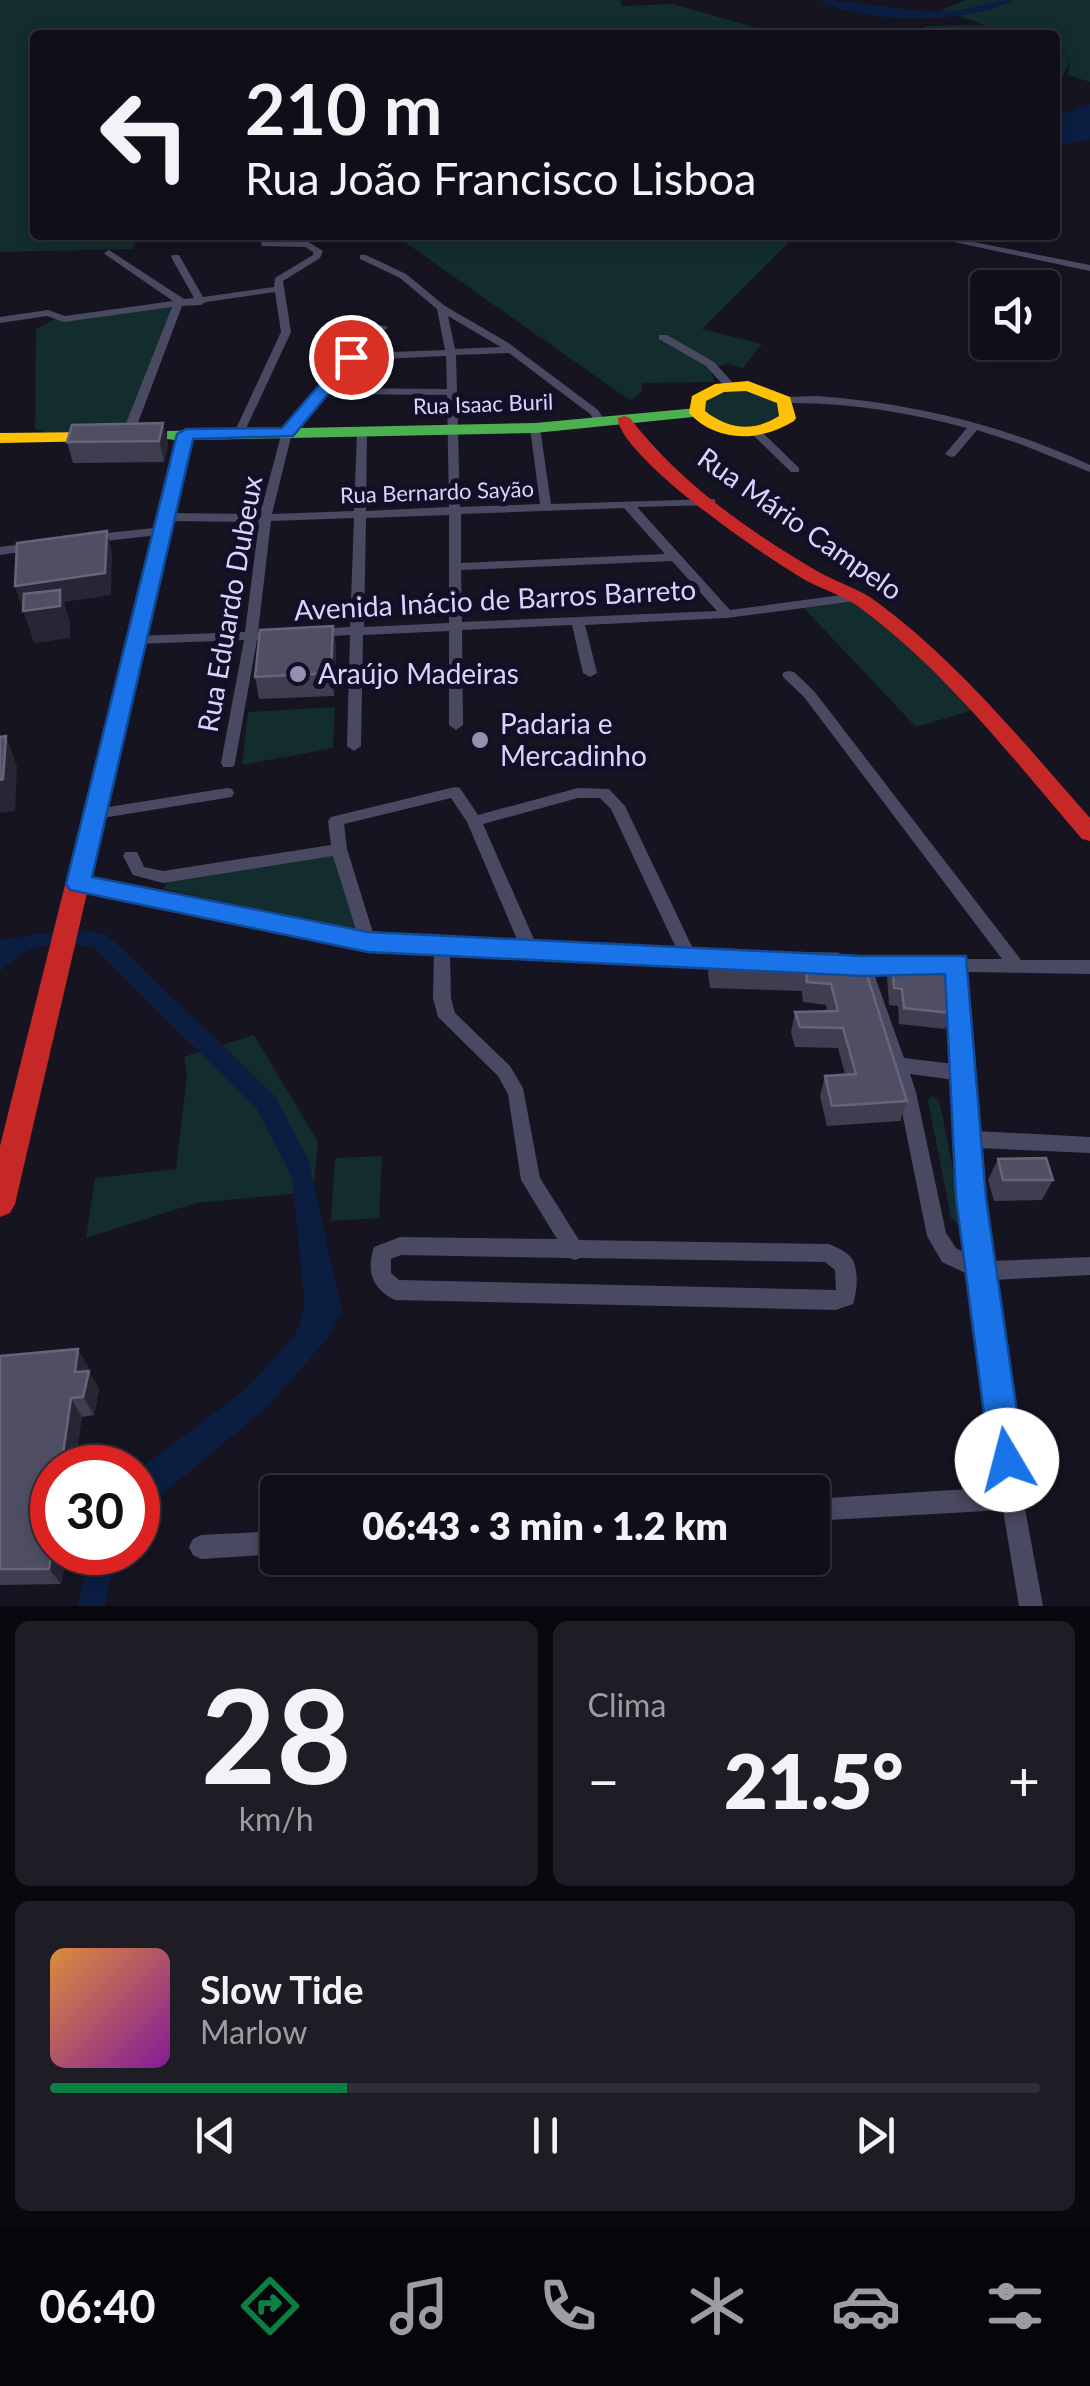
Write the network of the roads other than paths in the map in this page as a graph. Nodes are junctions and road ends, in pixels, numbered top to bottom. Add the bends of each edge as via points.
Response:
1 (264, 240) edge
2 (950, 240) edge
3 (109, 253) dead end
4 (176, 257) dead end
5 (364, 257) dead end
6 (1090, 268) edge
7 (278, 289) junction
8 (40, 296) dead end
9 (202, 302) junction
10 (180, 303) junction
11 (442, 308) junction
12 (48, 314) junction
13 (0, 320) edge
14 (382, 327) dead end
15 (664, 337) dead end
16 (510, 350) junction
17 (451, 354) junction
18 (351, 357) junction
19 (730, 386) junction
20 (321, 391) junction
21 (452, 392) junction
22 (784, 400) junction
23 (701, 417) junction
24 (628, 426) junction
25 (535, 428) junction
26 (972, 429) junction
27 (454, 430) junction
28 (287, 432) junction
29 (362, 432) junction
30 (756, 432) junction
31 (240, 433) junction
32 (186, 434) junction
33 (127, 436) junction
34 (0, 438) edge
35 (951, 454) dead end
36 (1090, 469) edge
37 (795, 470) dead end
38 (710, 501) junction
39 (628, 505) junction
40 (546, 508) junction
41 (453, 511) junction
42 (358, 514) junction
43 (265, 518) junction
44 (164, 524) junction
45 (75, 541) edge
46 (56, 543) edge
47 (0, 551) edge
48 (674, 558) junction
49 (454, 567) junction
50 (856, 597) junction
51 (726, 614) junction
52 (578, 622) junction
53 (456, 628) junction
54 (357, 632) junction
55 (286, 634) edge
56 (304, 634) edge
57 (251, 636) junction
58 (136, 640) junction
59 (590, 673) dead end
60 (789, 676) dead end
61 (456, 725) dead end
62 (354, 746) dead end
63 (228, 763) dead end
64 (226, 794) dead end
65 (96, 814) junction
66 (474, 821) junction
67 (1090, 833) edge
68 (339, 849) junction
69 (130, 856) dead end
70 (78, 884) junction
71 (368, 942) junction
72 (442, 945) junction
73 (531, 951) junction
74 (690, 960) junction
75 (748, 962) edge
76 (957, 963) junction
77 (805, 964) edge
78 (1015, 964) junction
79 (863, 966) junction
80 (1090, 967) edge
81 (898, 1065) junction
82 (963, 1073) junction
83 (968, 1139) junction
84 (1090, 1145) edge
85 (0, 1204) edge
86 (575, 1251) junction
87 (1090, 1266) edge
88 (982, 1271) junction
89 (1012, 1498) junction
90 (830, 1509) edge
91 (260, 1543) edge
92 (201, 1547) dead end
93 (1031, 1606) edge

1 - 7 street via 318,251 281,277
2 - 6 street
3 - 10 street
4 - 9 street
5 - 11 street, Rua Mário Campelo via 403,276
7 - 9 street
7 - 31 street via 285,338
8 - 12 street
9 - 10 street
10 - 12 street via 64,320
10 - 33 street
11 - 16 street, Rua Mário Campelo
11 - 17 street
12 - 13 street
14 - 18 street, Rua Eduardo Dubeux
15 - 19 street via 710,364
16 - 17 street
16 - 24 street, Rua Mário Campelo via 594,412
17 - 18 street
17 - 21 street
18 - 20 street, Rua Eduardo Dubeux
19 - 22 main road via 757,387
19 - 23 main road via 702,395 696,404
20 - 21 street
20 - 28 street, Rua Eduardo Dubeux
21 - 27 street
22 - 26 street via 855,399
22 - 30 main road via 790,413 785,422
23 - 24 main road, Rua Isaac Buril
23 - 30 main road, Rua Isaac Buril via 728,430
24 - 25 main road, Rua Isaac Buril
24 - 38 main road, Rua Mário Campelo
25 - 27 main road, Rua Isaac Buril
25 - 40 street
26 - 35 street
26 - 36 street via 1047,448
27 - 29 main road, Rua Isaac Buril
27 - 41 street
28 - 29 main road, Rua Isaac Buril
28 - 31 main road, Rua Isaac Buril
28 - 43 street, Rua Eduardo Dubeux
29 - 42 street
30 - 37 street
31 - 32 main road, Rua Isaac Buril
32 - 33 main road, Rua Isaac Buril
32 - 44 main road
33 - 34 main road, Rua Isaac Buril
38 - 39 street, Rua Bernardo Sayão
38 - 50 main road, Rua Mário Campelo via 801,569
39 - 40 street, Rua Bernardo Sayão
39 - 48 street
40 - 41 street, Rua Bernardo Sayão
41 - 42 street, Rua Bernardo Sayão
41 - 49 street
42 - 43 street, Rua Bernardo Sayão
42 - 54 street
43 - 44 street, Rua Bernardo Sayão
43 - 57 street, Rua Eduardo Dubeux
44 - 45 street, Rua Bernardo Sayão
44 - 58 main road
46 - 47 street
48 - 49 street
48 - 51 street
49 - 53 street
50 - 51 street, Avenida Inácio de Barros Barreto
50 - 67 main road, Rua Mário Campelo via 990,723
51 - 52 street, Avenida Inácio de Barros Barreto
52 - 53 street, Avenida Inácio de Barros Barreto
52 - 59 street
53 - 54 street, Avenida Inácio de Barros Barreto
53 - 61 street
54 - 56 street, Avenida Inácio de Barros Barreto
54 - 62 street
55 - 57 street, Avenida Inácio de Barros Barreto
57 - 58 street, Avenida Inácio de Barros Barreto
57 - 63 street, Rua Eduardo Dubeux
58 - 65 main road
60 - 78 street
64 - 65 street
65 - 70 main road
66 - 68 street via 454,792 336,821
66 - 73 street
66 - 74 street via 604,793 617,806
68 - 69 street via 163,876 139,871
68 - 71 street
70 - 71 street
70 - 85 main road
71 - 72 street
72 - 73 street
72 - 86 street via 447,1016 518,1093 531,1180
73 - 74 street
74 - 75 street
76 - 78 street
76 - 79 street
76 - 82 street
77 - 79 street
78 - 80 street
79 - 81 street
81 - 82 street
81 - 88 street via 937,1236 949,1255
82 - 83 street
83 - 84 street
83 - 88 street
86 - 86 street via 829,1253 844,1265 848,1290 836,1300 395,1290 381,1278 382,1254 400,1246
87 - 88 street
88 - 89 street
89 - 90 street
89 - 93 street
91 - 92 street

